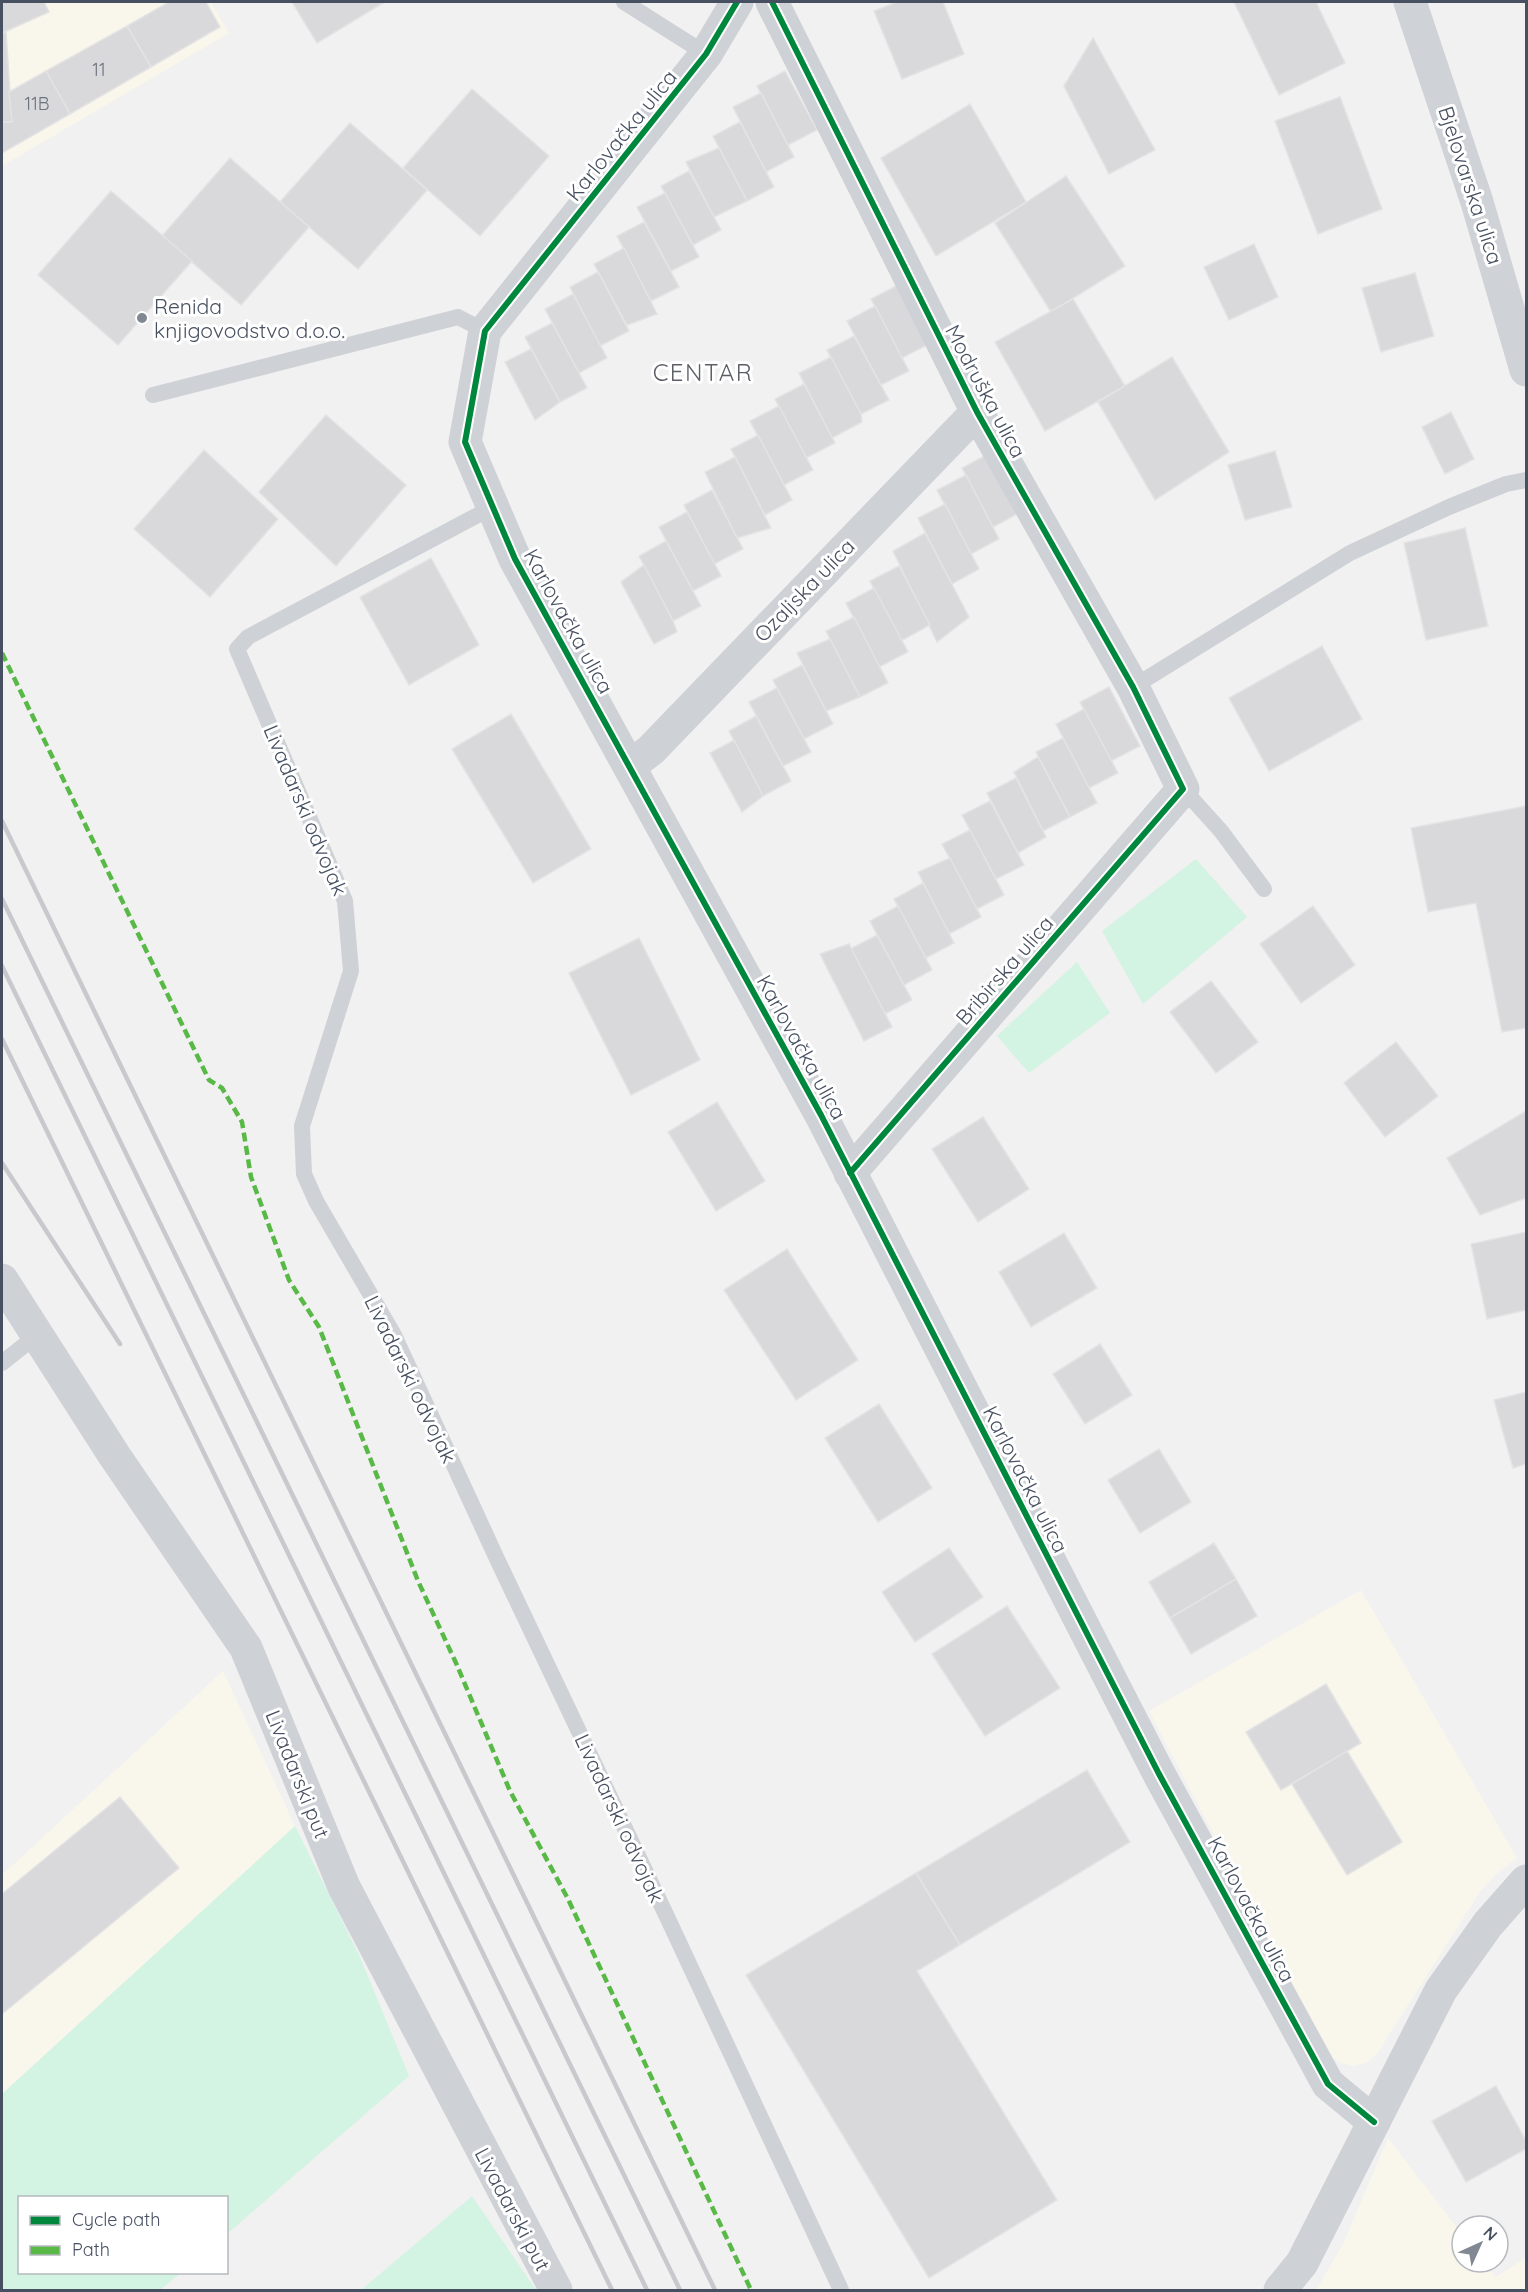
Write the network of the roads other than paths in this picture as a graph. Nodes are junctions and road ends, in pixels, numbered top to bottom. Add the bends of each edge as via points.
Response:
1 (624, 2) edge
2 (737, 2) edge
3 (772, 2) edge
4 (1410, 2) edge
5 (706, 54) junction
6 (485, 332) junction
7 (1527, 370) edge
8 (153, 395) dead end
9 (977, 412) junction
10 (1527, 480) edge
11 (494, 507) junction
12 (1133, 687) junction
13 (630, 766) junction
14 (1183, 789) junction
15 (1263, 890) dead end
16 (850, 1173) junction
17 (2, 1280) edge
18 (36, 1336) junction
19 (2, 1363) edge
20 (1527, 1881) edge
21 (1374, 2122) junction
22 (556, 2290) edge
23 (841, 2290) edge
24 (1280, 2290) edge

1 - 5 lane
2 - 5 street, Karlovačka ulica
3 - 9 street, Modruška ulica
4 - 7 main road, Bjelovarska ulica via 1477,202
5 - 6 street, Karlovačka ulica
6 - 8 lane via 458,317
6 - 11 street, Karlovačka ulica via 465,442
9 - 12 street, Modruška ulica
9 - 13 street, Ozaljska ulica via 651,750
10 - 12 lane via 1506,484 1449,507 1350,553
11 - 13 street, Karlovačka ulica via 515,559
11 - 23 lane, Livadarski odvojak via 248,637 237,649 345,901 351,971 302,1126 304,1174 394,1335
12 - 14 street, Modruška ulica
13 - 16 street, Karlovačka ulica
14 - 15 lane via 1221,831
14 - 16 street, Bribirska ulica
16 - 21 street, Karlovačka ulica via 1159,1774 1328,2084
17 - 18 street, Livadarski put
18 - 19 lane
18 - 22 street, Livadarski put via 246,1648 344,1887
20 - 21 street via 1488,1924 1441,1990
21 - 24 street via 1302,2263

